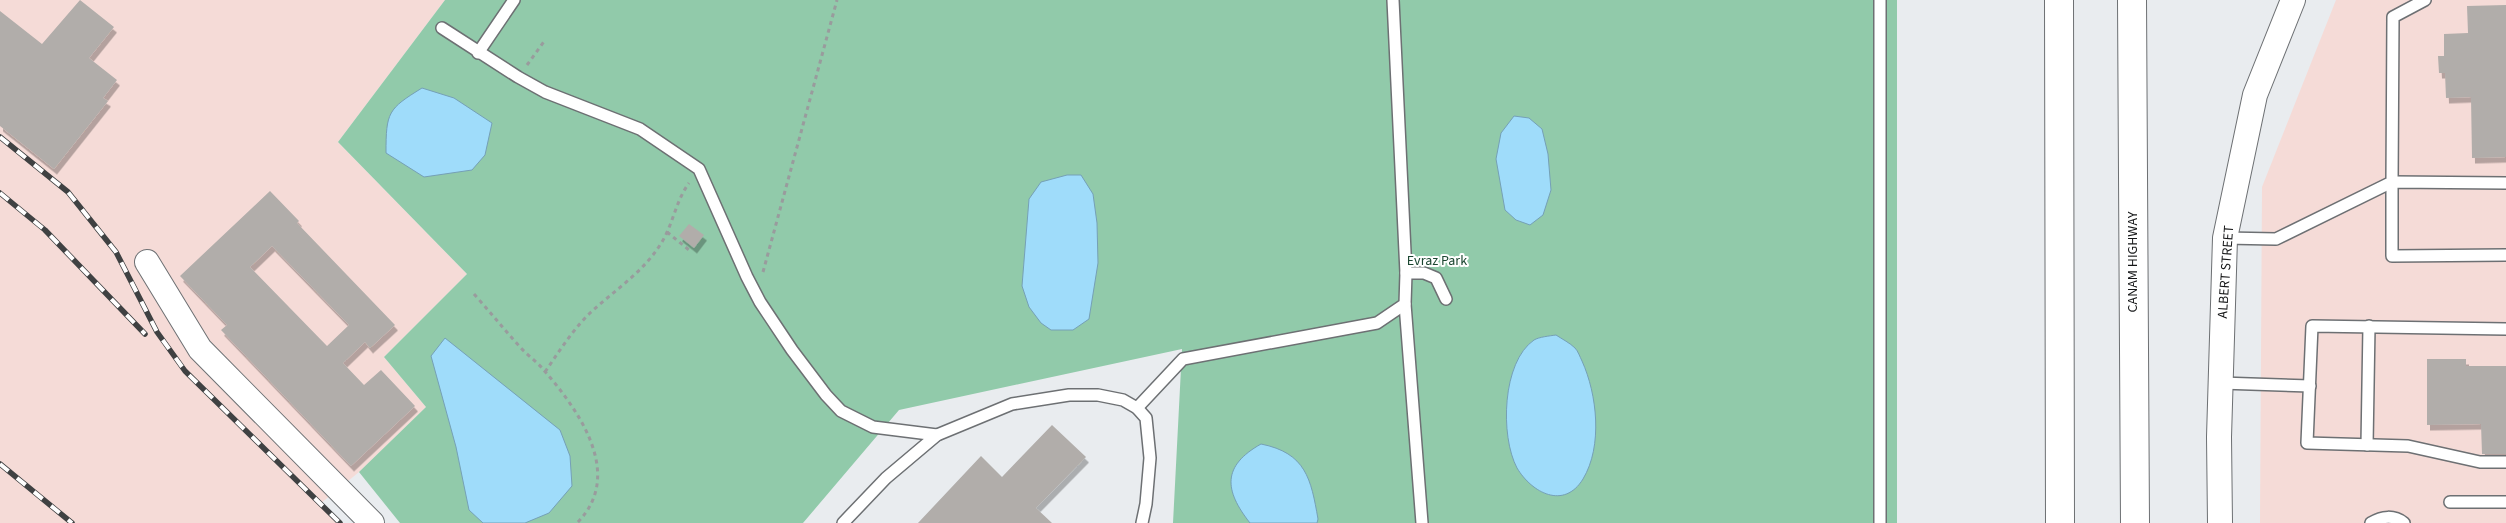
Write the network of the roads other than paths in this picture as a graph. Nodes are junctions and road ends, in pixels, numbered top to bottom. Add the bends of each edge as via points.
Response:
1 (514, 0) edge
2 (1393, 0) edge
3 (1880, 0) edge
4 (2059, 0) edge
5 (2132, 0) edge
6 (2293, 0) edge
7 (2425, 0) edge
8 (442, 28) dead end
9 (478, 53) junction
10 (2392, 182) junction
11 (2506, 183) edge
12 (2225, 238) junction
13 (2506, 255) edge
14 (147, 262) dead end
15 (1406, 273) junction
16 (1446, 298) dead end
17 (1405, 304) junction
18 (2369, 326) junction
19 (2506, 328) edge
20 (2221, 383) junction
21 (2310, 386) junction
22 (1137, 408) junction
23 (937, 435) junction
24 (2368, 445) junction
25 (2506, 462) edge
26 (2450, 502) dead end
27 (2506, 502) edge
28 (372, 523) edge
29 (843, 523) edge
30 (1142, 523) edge
31 (1422, 523) edge
32 (1880, 523) edge
33 (2060, 523) edge
34 (2135, 523) edge
35 (2220, 523) edge
36 (2371, 523) edge
37 (2404, 523) edge

1 - 9 lane
2 - 15 lane
3 - 32 lane
4 - 33 main road
5 - 34 main road, CANAM HIGHWAY
6 - 12 street, ALBERT STREET via 2255,95
7 - 10 lane via 2393,17
8 - 9 lane
9 - 23 lane via 545,92 640,128 699,169 760,302 826,395 841,411 873,426
10 - 11 lane
10 - 12 lane via 2276,239
10 - 13 lane via 2392,256
12 - 20 street, ALBERT STREET
14 - 28 street via 200,349
15 - 16 lane via 1424,273 1436,278
15 - 17 lane
17 - 22 lane via 1377,323 1184,359
17 - 31 lane
18 - 19 lane
18 - 21 lane via 2312,326
18 - 24 lane
20 - 21 lane
20 - 35 street, ALBERT STREET
21 - 24 lane via 2307,443
22 - 23 lane via 1124,400 1098,395 1069,395 1012,404
22 - 30 lane via 1146,418 1150,458
23 - 29 lane via 886,478
24 - 25 lane via 2408,446 2480,462
26 - 27 lane
36 - 37 lane via 2389,517

